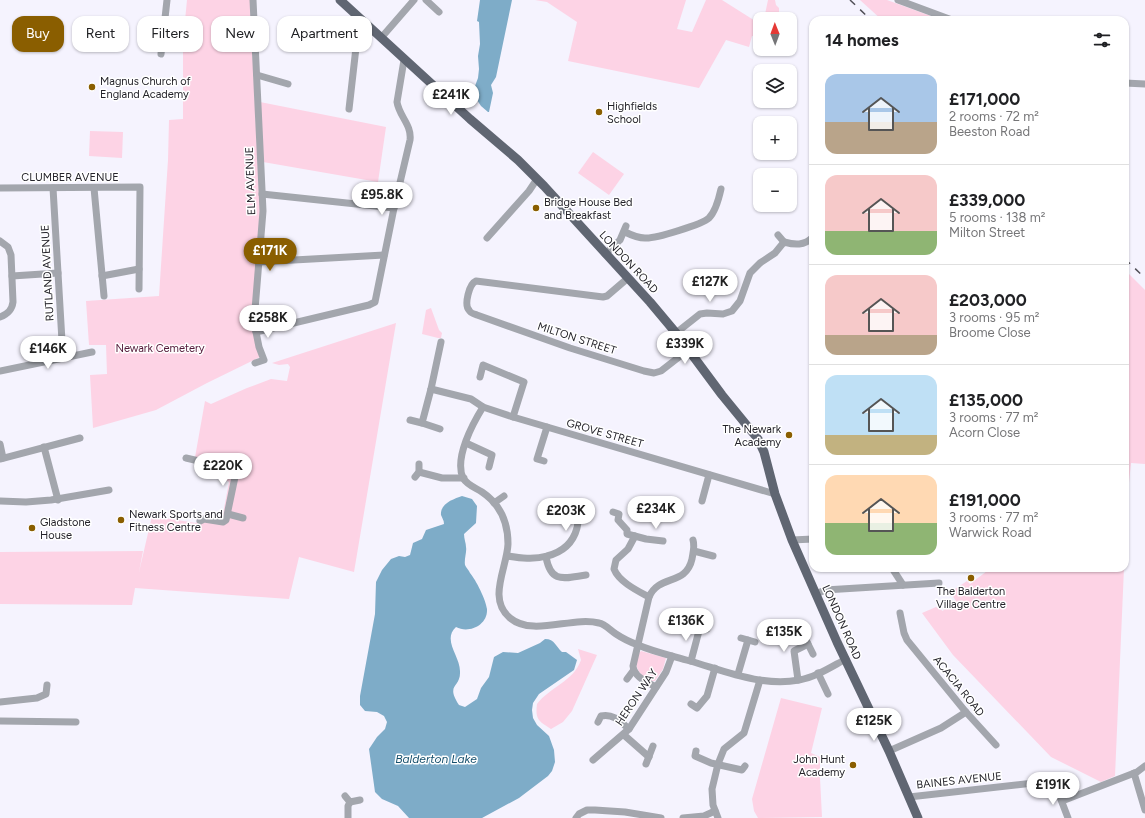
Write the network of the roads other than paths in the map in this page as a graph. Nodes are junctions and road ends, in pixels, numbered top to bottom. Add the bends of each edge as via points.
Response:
1 (167, 0) edge
2 (253, 0) edge
3 (340, 0) edge
4 (414, 0) edge
5 (426, 0) edge
6 (898, 0) edge
7 (439, 12) dead end
8 (357, 16) edge
9 (941, 16) edge
10 (372, 30) edge
11 (381, 38) junction
12 (355, 52) edge
13 (161, 54) dead end
14 (404, 60) junction
15 (416, 71) junction
16 (257, 75) junction
17 (401, 80) junction
18 (1129, 83) edge
19 (288, 84) dead end
20 (1145, 84) edge
21 (349, 109) dead end
22 (537, 179) junction
23 (0, 188) edge
24 (53, 188) junction
25 (94, 188) junction
26 (721, 189) dead end
27 (262, 194) junction
28 (394, 208) junction
29 (778, 235) dead end
30 (488, 238) dead end
31 (809, 240) edge
32 (0, 241) edge
33 (784, 242) junction
34 (605, 254) junction
35 (384, 255) junction
36 (258, 262) junction
37 (139, 269) junction
38 (58, 273) junction
39 (12, 276) junction
40 (102, 276) junction
41 (628, 278) junction
42 (139, 289) dead end
43 (104, 296) dead end
44 (0, 317) edge
45 (256, 332) junction
46 (676, 333) junction
47 (441, 342) dead end
48 (688, 350) junction
49 (92, 352) dead end
50 (63, 358) junction
51 (255, 363) dead end
52 (0, 371) edge
53 (480, 377) dead end
54 (431, 389) junction
55 (483, 407) junction
56 (513, 417) junction
57 (410, 420) dead end
58 (422, 423) junction
59 (547, 427) junction
60 (440, 429) dead end
61 (80, 438) dead end
62 (466, 443) junction
63 (0, 444) edge
64 (44, 447) junction
65 (2, 458) edge
66 (186, 458) dead end
67 (544, 461) dead end
68 (419, 464) dead end
69 (489, 467) dead end
70 (709, 475) junction
71 (464, 478) junction
72 (109, 490) dead end
73 (775, 494) junction
74 (504, 496) dead end
75 (58, 500) junction
76 (0, 501) edge
77 (702, 501) dead end
78 (494, 503) junction
79 (613, 512) dead end
80 (552, 513) dead end
81 (228, 514) junction
82 (243, 518) dead end
83 (200, 521) dead end
84 (634, 536) junction
85 (809, 539) edge
86 (693, 540) dead end
87 (792, 540) junction
88 (663, 541) dead end
89 (694, 551) junction
90 (507, 556) junction
91 (713, 556) dead end
92 (546, 557) junction
93 (895, 572) edge
94 (584, 577) dead end
95 (939, 582) dead end
96 (903, 585) junction
97 (816, 594) junction
98 (649, 597) junction
99 (900, 613) dead end
100 (700, 627) dead end
101 (803, 634) dead end
102 (748, 640) dead end
103 (808, 644) junction
104 (638, 645) junction
105 (813, 654) dead end
106 (672, 656) junction
107 (846, 659) junction
108 (691, 661) junction
109 (715, 668) junction
110 (633, 671) junction
111 (738, 674) junction
112 (818, 674) junction
113 (627, 679) dead end
114 (760, 680) junction
115 (798, 680) junction
116 (47, 685) dead end
117 (656, 687) junction
118 (828, 694) dead end
119 (0, 702) edge
120 (691, 704) dead end
121 (966, 712) junction
122 (598, 716) dead end
123 (0, 721) edge
124 (76, 722) dead end
125 (629, 729) junction
126 (624, 735) junction
127 (996, 745) dead end
128 (653, 746) dead end
129 (889, 751) junction
130 (694, 755) dead end
131 (593, 760) dead end
132 (718, 764) junction
133 (1145, 766) edge
134 (743, 770) dead end
135 (1134, 773) junction
136 (909, 796) junction
137 (360, 800) dead end
138 (1144, 800) edge
139 (1062, 801) junction
140 (1145, 810) edge
141 (715, 811) junction
142 (348, 818) edge
143 (576, 818) edge
144 (661, 818) edge
145 (683, 818) edge
146 (718, 818) edge
147 (918, 818) edge
148 (1068, 818) edge

1 - 13 street
2 - 16 street, ELM AVENUE
3 - 8 main road, LONDON ROAD
4 - 11 street
5 - 7 street
6 - 9 street
10 - 11 main road, LONDON ROAD
11 - 14 main road, LONDON ROAD
12 - 21 street
14 - 15 main road, LONDON ROAD
14 - 17 street
15 - 17 street via 406,74
15 - 22 main road, LONDON ROAD
16 - 19 street
16 - 27 street, ELM AVENUE
17 - 28 street via 397,102 400,114 409,127 410,135
18 - 20 street
22 - 30 street
22 - 34 main road, LONDON ROAD
23 - 24 street, CLUMBER AVENUE
24 - 25 street, CLUMBER AVENUE
24 - 38 street, RUTLAND AVENUE
25 - 37 street, CLUMBER AVENUE via 140,188
25 - 40 street
26 - 34 street via 712,214 702,222 650,238 636,237 626,229 617,243
27 - 28 street
27 - 36 street, ELM AVENUE via 263,215
28 - 35 street
29 - 33 street
31 - 33 street via 799,245
32 - 39 street via 10,251
33 - 46 street via 775,253 753,269 740,301 732,311 724,314 700,314
34 - 41 main road, LONDON ROAD
35 - 36 street
35 - 45 street via 376,300 373,304
36 - 45 street, ELM AVENUE via 254,314
37 - 40 street
37 - 42 street
38 - 39 street
38 - 50 street, RUTLAND AVENUE
39 - 44 street via 13,307 10,312
40 - 43 street
41 - 46 main road, LONDON ROAD
41 - 48 street, MILTON STREET via 607,296 473,282 467,306 468,310 477,315 570,348 654,373 661,371
45 - 51 street, ELM AVENUE via 265,362
46 - 48 main road, LONDON ROAD
47 - 54 street
48 - 73 main road, LONDON ROAD via 758,439
49 - 50 street
50 - 52 street
53 - 56 street via 483,365 528,383
54 - 55 street, GROVE STREET via 471,399
54 - 58 street
55 - 56 street, GROVE STREET
55 - 62 street via 473,423
56 - 59 street, GROVE STREET
57 - 58 street
58 - 60 street
59 - 67 street via 537,459
59 - 70 street, GROVE STREET
61 - 64 street
62 - 69 street via 492,455
62 - 71 street via 461,465
63 - 65 street
64 - 65 street
64 - 75 street
66 - 81 street via 216,465 222,472 235,477
68 - 71 street via 417,475
70 - 73 street, GROVE STREET
70 - 77 street
71 - 78 street
72 - 75 street
73 - 87 main road, LONDON ROAD
74 - 78 street
75 - 76 street
78 - 90 street via 507,530
79 - 84 street via 619,514 618,520 627,530 626,534
80 - 92 street via 572,514 578,520 578,525 571,542 560,551
81 - 82 street
81 - 83 street via 223,522 204,519
84 - 88 street
84 - 98 street via 628,549 616,560 614,569 628,584
85 - 87 street
86 - 89 street
87 - 97 main road, LONDON ROAD
89 - 91 street
89 - 98 street via 690,567 685,573 661,583
90 - 92 street via 529,559
90 - 104 street via 498,597 501,608 512,619 535,626 586,621 601,623
92 - 94 street via 549,570 556,576
93 - 96 street
95 - 96 street
96 - 97 street via 825,590
97 - 107 main road, LONDON ROAD
98 - 104 street
99 - 121 street, ACACIA ROAD via 907,640
100 - 108 street
101 - 103 street
102 - 111 street
103 - 105 street
103 - 115 street via 794,651
104 - 106 street
104 - 110 street
106 - 108 street
106 - 117 street, HERON WAY via 666,672
107 - 112 street
107 - 129 main road, LONDON ROAD
108 - 109 street
109 - 111 street
109 - 120 street via 706,696 696,708
110 - 113 street
110 - 117 street
111 - 114 street
112 - 115 street
112 - 118 street
114 - 115 street
114 - 132 street via 744,733 724,749
116 - 119 street via 46,694 37,698
117 - 125 street, HERON WAY
121 - 127 street, ACACIA ROAD
121 - 129 street via 941,728
122 - 125 street via 612,716
123 - 124 street
125 - 126 street, HERON WAY
126 - 128 street via 648,761
126 - 131 street, HERON WAY
129 - 136 main road, LONDON ROAD
130 - 132 street
132 - 134 street
132 - 141 street via 712,789
133 - 135 street
135 - 138 street
135 - 139 street
136 - 139 street, BAINES AVENUE via 1049,781 1054,782
136 - 147 main road, LONDON ROAD
137 - 142 street via 348,799
138 - 140 street
139 - 148 street
141 - 145 street via 704,816
141 - 146 street
143 - 144 street via 587,810 595,810

